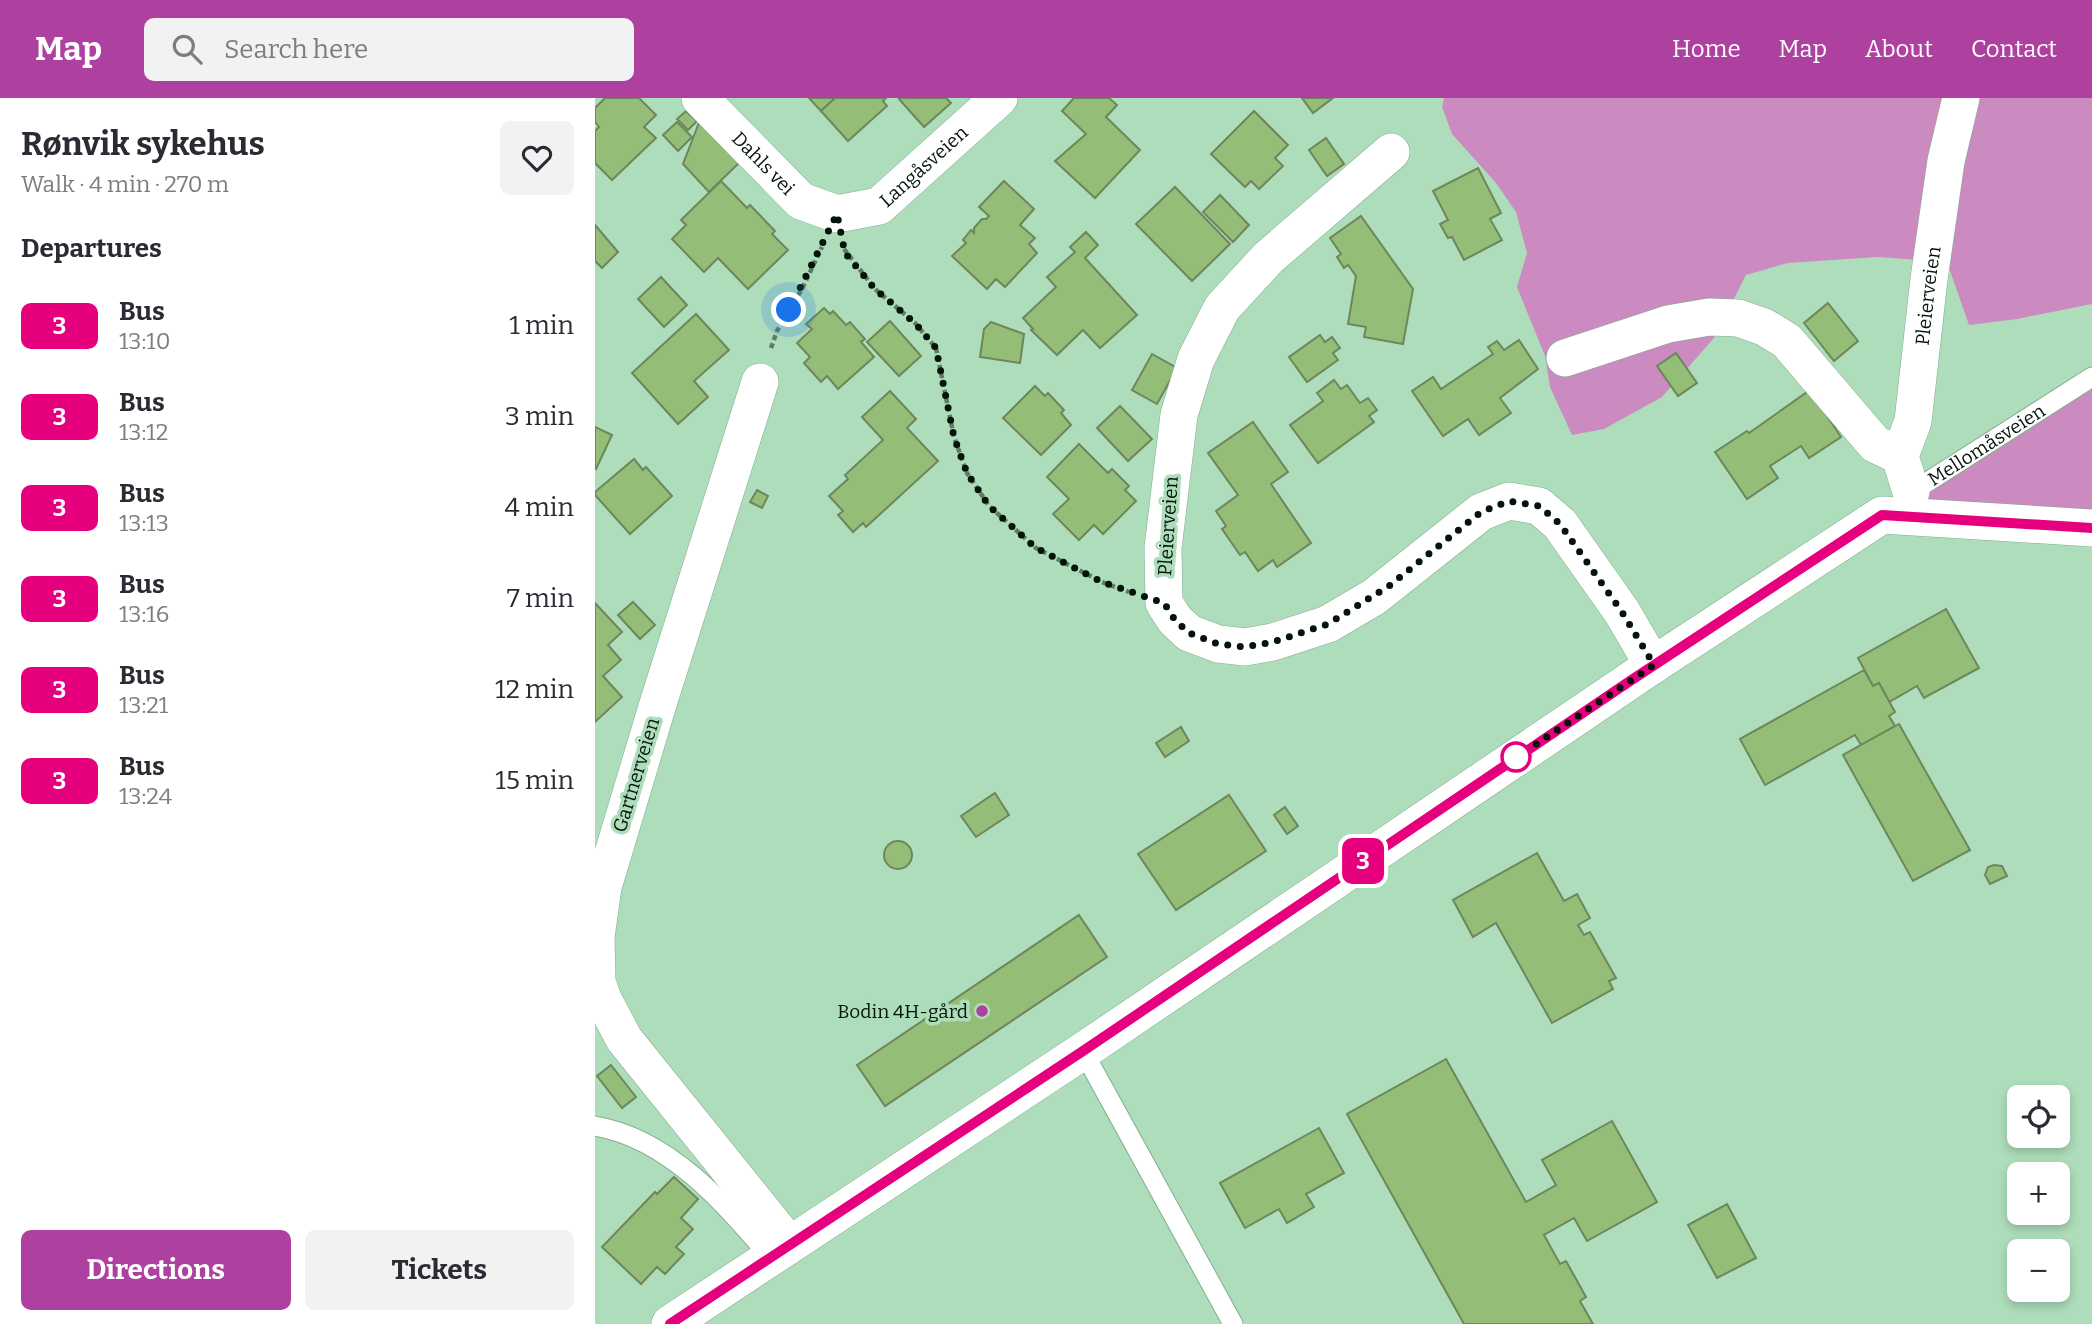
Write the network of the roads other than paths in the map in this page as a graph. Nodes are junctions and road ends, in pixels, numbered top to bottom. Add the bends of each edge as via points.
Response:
1 (700, 98) edge
2 (999, 98) edge
3 (1961, 98) edge
4 (1391, 152) dead end
5 (837, 214) joint
6 (1565, 358) dead end
7 (2092, 377) edge
8 (760, 382) road end
9 (1900, 456) junction
10 (1911, 492) junction
11 (1882, 515) junction
12 (2092, 528) edge
13 (1654, 665) junction
14 (596, 981) edge
15 (1083, 1051) junction
16 (595, 1126) edge
17 (779, 1251) junction
18 (670, 1324) edge
19 (1233, 1324) edge

1 - 5 street, Dahls vei via 801,201
2 - 5 street, Langåsveien via 879,206
3 - 9 street, Pleierveien via 1946,162 1913,421
4 - 13 street, Pleierveien via 1268,258 1221,308 1196,359 1179,415 1163,548 1164,603 1189,633 1218,644 1245,647 1273,642 1328,624 1374,597 1481,512 1509,501 1539,506 1560,524
6 - 9 street via 1668,324 1738,318 1787,341 1875,444
7 - 10 lane, Mellomåsveien
8 - 14 street, Gartnerveien via 603,887
9 - 10 street
10 - 11 lane, Mellomåsveien
11 - 12 street
11 - 13 street
13 - 15 street
14 - 17 street, Gartnerveien via 624,1040
15 - 17 street
15 - 19 lane
16 - 17 lane via 641,1142 675,1163
17 - 18 street

